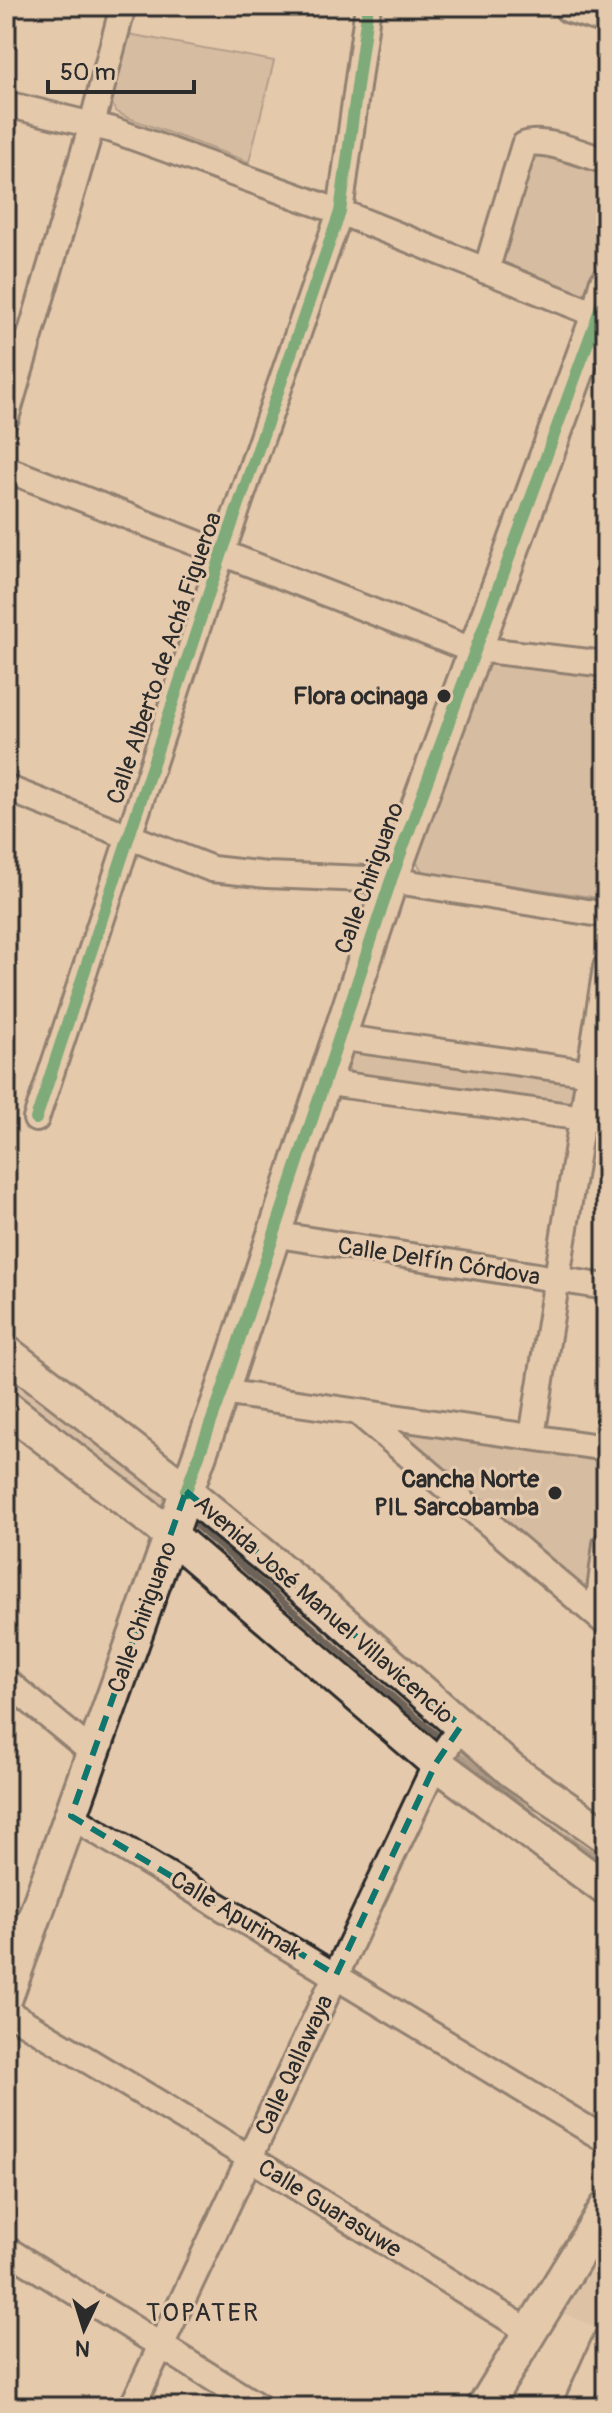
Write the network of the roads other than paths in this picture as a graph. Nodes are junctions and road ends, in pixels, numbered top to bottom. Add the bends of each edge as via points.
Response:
1 (123, 6) edge
2 (368, 6) edge
3 (570, 6) edge
4 (606, 17) edge
5 (6, 104) edge
6 (92, 124) junction
7 (606, 161) edge
8 (340, 212) junction
9 (486, 271) junction
10 (602, 300) edge
11 (6, 418) edge
12 (6, 470) edge
13 (222, 553) junction
14 (476, 649) junction
15 (606, 664) edge
16 (6, 788) edge
17 (128, 836) junction
18 (391, 880) junction
19 (606, 915) edge
20 (606, 967) edge
21 (337, 1037) junction
22 (598, 1074) edge
23 (322, 1082) junction
24 (36, 1119) dead end
25 (594, 1120) edge
26 (272, 1234) junction
27 (557, 1280) junction
28 (606, 1287) edge
29 (6, 1352) edge
30 (222, 1392) junction
31 (7, 1411) edge
32 (359, 1413) junction
33 (532, 1437) junction
34 (606, 1448) edge
35 (186, 1491) junction
36 (172, 1536) junction
37 (606, 1544) edge
38 (601, 1619) edge
39 (6, 1681) edge
40 (461, 1726) junction
41 (93, 1753) junction
42 (436, 1763) junction
43 (71, 1816) junction
44 (606, 1836) edge
45 (606, 1889) edge
46 (336, 1975) junction
47 (6, 1997) edge
48 (6, 2011) edge
49 (606, 2140) edge
50 (250, 2158) junction
51 (606, 2208) edge
52 (6, 2249) edge
53 (530, 2332) junction
54 (606, 2340) edge
55 (159, 2346) junction
56 (132, 2407) edge
57 (259, 2407) edge
58 (484, 2407) edge
59 (576, 2407) edge

1 - 6 street
2 - 8 street, Calle Alberto de Achá Figueroa
3 - 4 main road
5 - 6 street
6 - 8 street
6 - 11 street
7 - 9 street via 542,142 524,145
8 - 9 street
8 - 13 street, Calle Alberto de Achá Figueroa
9 - 10 street
10 - 14 main road, Calle Chiriguano
12 - 13 street
13 - 14 street
13 - 17 street, Calle Alberto de Achá Figueroa
14 - 15 street
14 - 18 main road, Calle Chiriguano
16 - 17 street
17 - 18 street via 212,869
17 - 24 street, Calle Alberto de Achá Figueroa
18 - 19 street
18 - 21 main road, Calle Chiriguano
20 - 22 street
21 - 22 street
21 - 23 main road, Calle Chiriguano
22 - 25 street
23 - 25 street
23 - 26 main road, Calle Chiriguano
25 - 27 street
26 - 27 street, Calle Delfín Córdova
26 - 30 main road, Calle Chiriguano
27 - 28 street, Calle Delfín Córdova
27 - 33 street
29 - 35 main road, Avenida José Manuel Villavicencio
30 - 32 street
30 - 35 main road, Calle Chiriguano
31 - 36 main road, Avenida José Manuel Villavicencio
32 - 33 street
32 - 38 street
33 - 34 street
35 - 36 main road, Calle Chiriguano
35 - 40 main road, Avenida José Manuel Villavicencio
36 - 41 main road, Calle Chiriguano
36 - 42 main road, Avenida José Manuel Villavicencio
37 - 38 street
39 - 41 street
40 - 42 street, Calle Qallawaya
40 - 44 main road, Avenida José Manuel Villavicencio via 511,1770
41 - 43 main road, Calle Chiriguano
42 - 45 main road, Avenida José Manuel Villavicencio
42 - 46 street, Calle Qallawaya
43 - 46 street, Calle Apurimak
43 - 47 main road, Calle Chiriguano
46 - 49 street, Calle Apurimak
46 - 50 street, Calle Qallawaya
48 - 50 street, Calle Guarasuwe
50 - 53 street, Calle Guarasuwe
50 - 55 street, Calle Qallawaya
51 - 53 main road
52 - 55 street
53 - 58 main road
54 - 59 street
55 - 56 street, Calle Qallawaya
55 - 57 street

